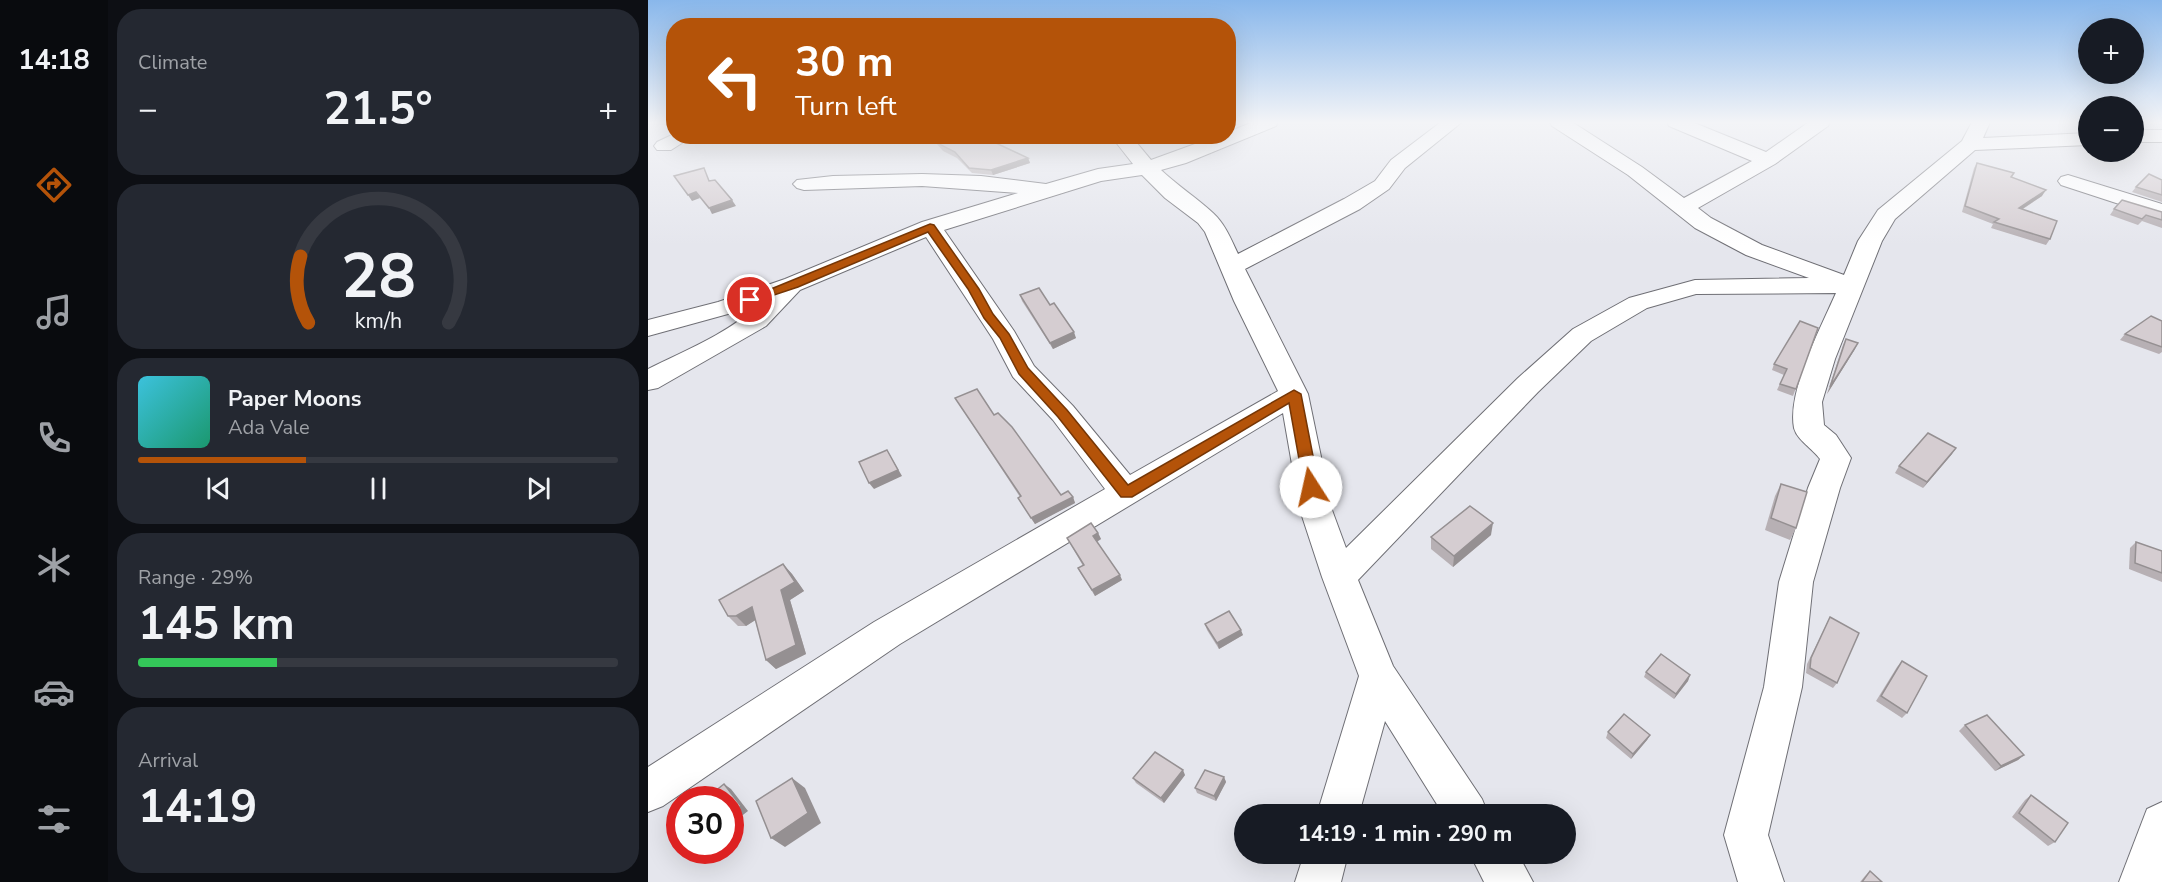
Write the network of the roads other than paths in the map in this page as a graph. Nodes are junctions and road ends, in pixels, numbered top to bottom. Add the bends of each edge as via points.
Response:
1 (1143, 163) edge
2 (1164, 163) edge
3 (1399, 163) edge
4 (1622, 163) edge
5 (1762, 163) edge
6 (1947, 163) edge
7 (1147, 168) junction
8 (2068, 181) dead end
9 (804, 184) dead end
10 (1051, 190) junction
11 (1684, 207) junction
12 (2162, 212) edge
13 (930, 227) junction
14 (1232, 267) junction
15 (794, 284) junction
16 (1851, 285) junction
17 (648, 328) edge
18 (648, 381) edge
19 (1294, 394) junction
20 (1126, 493) junction
21 (1339, 577) junction
22 (1378, 676) junction
23 (648, 791) edge
24 (1341, 804) edge
25 (1461, 804) edge
26 (2162, 824) edge
27 (1323, 864) edge
28 (1498, 864) edge
29 (1318, 882) edge
30 (1510, 882) edge
31 (1761, 882) edge
32 (2142, 882) edge

1 - 7 street
2 - 7 street
3 - 14 street via 1382,185 1352,204
4 - 11 street
5 - 11 street
6 - 16 street via 1886,215
7 - 10 street via 1098,175
7 - 14 street via 1206,218
8 - 12 street
9 - 10 street via 994,183
10 - 13 street
11 - 16 street via 1703,223 1754,250
13 - 15 street
13 - 20 street via 1005,337 1023,371
14 - 19 street
15 - 17 street via 727,308
15 - 18 street via 758,320
16 - 21 street via 1695,287 1638,303 1582,335
16 - 31 street via 1808,402 1809,429 1836,458 1796,582 1783,687 1746,835
19 - 20 street
19 - 21 street via 1316,510
20 - 23 street via 887,633
21 - 22 street
22 - 24 street
22 - 25 street
26 - 32 street
27 - 29 street
28 - 30 street

